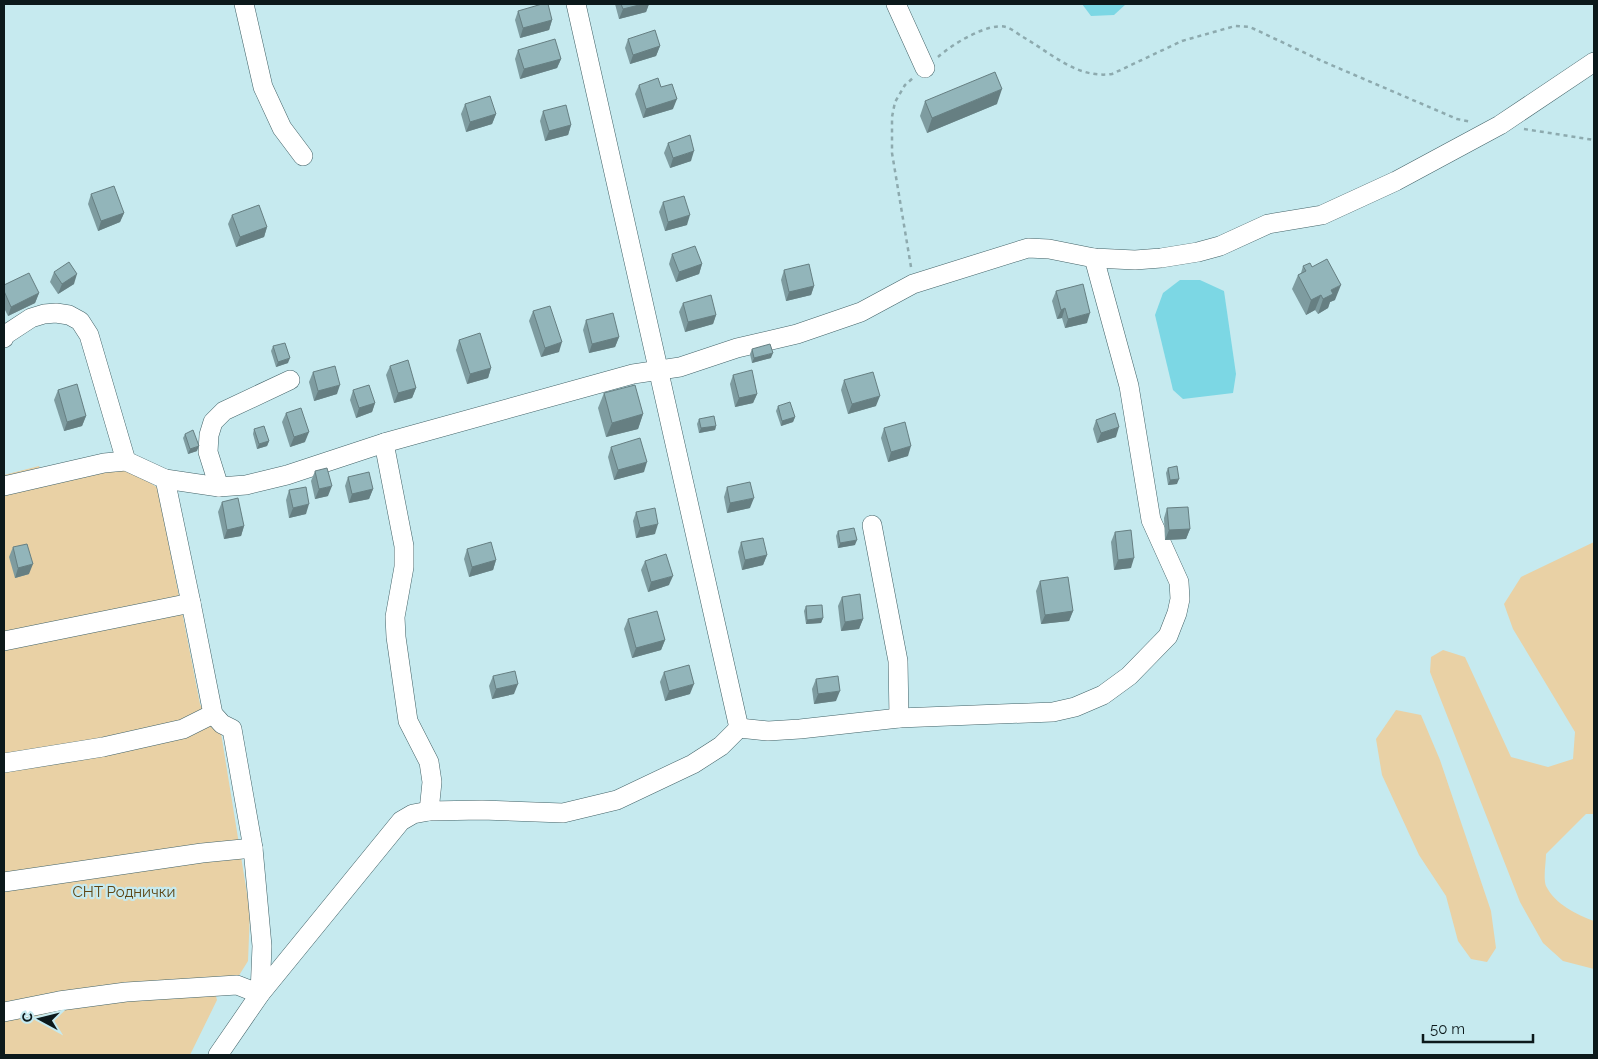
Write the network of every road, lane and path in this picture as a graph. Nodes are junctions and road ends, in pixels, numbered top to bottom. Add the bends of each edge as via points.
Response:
1 (244, 4) edge
2 (576, 4) edge
3 (896, 4) edge
4 (1594, 62) edge
5 (925, 68) junction
6 (1473, 122) dead end
7 (1500, 126) junction
8 (1594, 140) edge
9 (303, 156) dead end
10 (1094, 258) junction
11 (914, 284) junction
12 (5, 336) edge
13 (658, 369) junction
14 (290, 380) dead end
15 (384, 443) junction
16 (126, 461) junction
17 (165, 479) junction
18 (4, 486) edge
19 (220, 487) junction
20 (872, 525) dead end
21 (191, 602) junction
22 (4, 641) edge
23 (212, 714) junction
24 (899, 718) junction
25 (739, 728) junction
26 (4, 763) edge
27 (429, 811) junction
28 (253, 848) junction
29 (4, 873) edge
30 (4, 882) edge
31 (260, 994) junction
32 (4, 1012) edge
33 (218, 1055) edge

1 - 9 street via 263,87 282,128
2 - 13 street
3 - 5 street
4 - 7 street
5 - 6 path via 971,34 998,27 1006,27 1069,66 1100,76 1112,74 1182,40 1235,26 1250,26 1322,61 1457,119
5 - 11 path via 905,85 895,102 892,117 892,153
7 - 8 path
7 - 10 street via 1396,181 1322,215 1268,224 1220,246 1198,252 1135,260
10 - 11 street via 1028,248
10 - 24 street via 1129,386 1152,520 1179,582 1180,599 1168,636 1129,676 1103,695 1075,707 1053,712
11 - 13 street via 837,321 680,366
12 - 16 street via 31,318 44,314 69,315 80,321 89,336
13 - 15 street
13 - 25 street
14 - 19 street via 224,411 213,422 208,452
15 - 19 street via 287,475 246,485
15 - 27 street via 404,546 404,567 395,617 396,637 408,721 429,762 432,782
16 - 17 street
16 - 18 street
17 - 19 street
17 - 21 street
20 - 24 street via 898,661
21 - 22 street
21 - 23 street
23 - 26 street via 183,729 103,747
23 - 28 street via 232,729
24 - 25 street via 768,731
25 - 27 street via 721,746 694,764 617,800 595,806 563,813
27 - 31 street via 413,814 401,821
28 - 30 street
28 - 31 street via 262,946
29 - 30 street
31 - 32 street via 237,985 126,992
31 - 33 street

